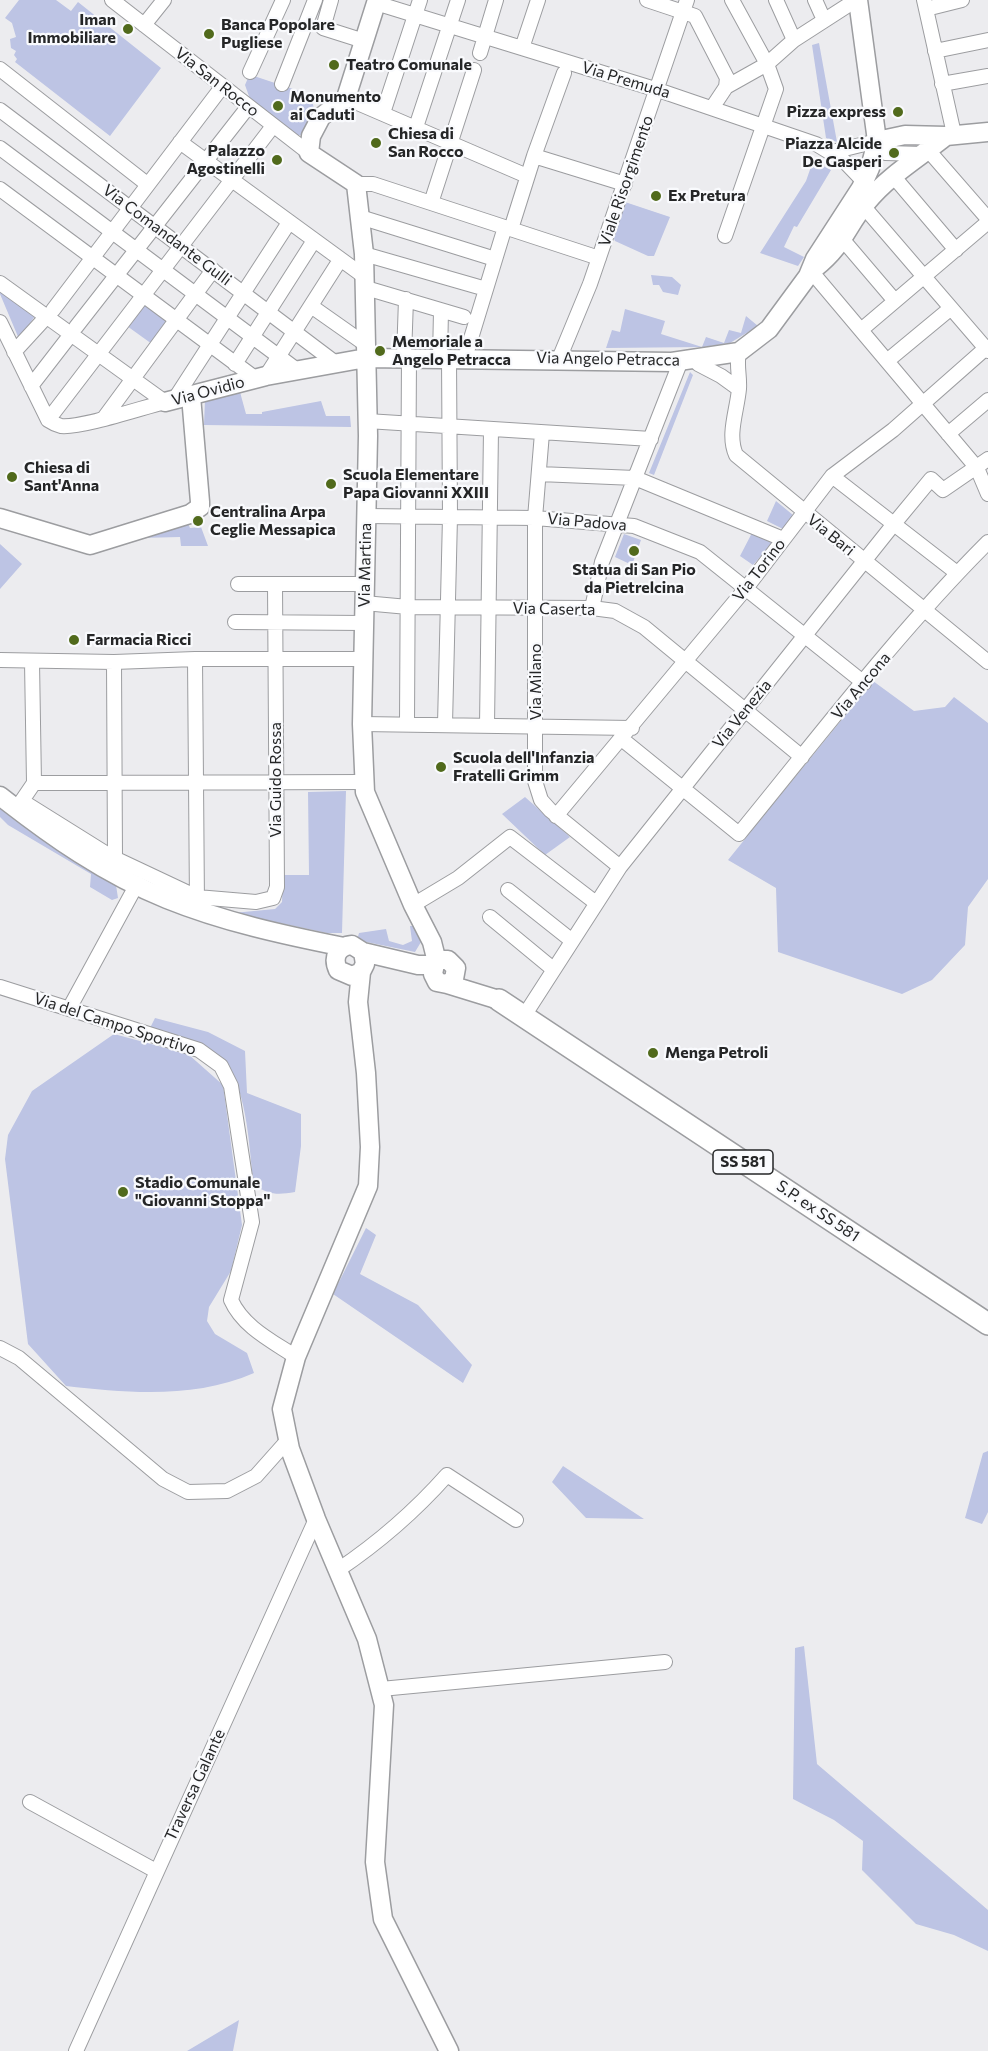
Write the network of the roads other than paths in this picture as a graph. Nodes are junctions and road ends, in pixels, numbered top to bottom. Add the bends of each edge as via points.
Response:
1 (112, 0) edge
2 (164, 0) edge
3 (284, 0) edge
4 (315, 0) edge
5 (331, 0) edge
6 (420, 0) edge
7 (458, 0) edge
8 (496, 0) edge
9 (538, 0) edge
10 (647, 0) edge
11 (732, 0) edge
12 (776, 0) edge
13 (815, 0) edge
14 (857, 0) edge
15 (962, 0) edge
16 (377, 2) edge
17 (925, 4) edge
18 (685, 6) edge
19 (415, 15) junction
20 (824, 20) junction
21 (144, 25) junction
22 (450, 26) junction
23 (485, 37) junction
24 (794, 40) junction
25 (988, 40) edge
26 (364, 41) junction
27 (522, 48) junction
28 (935, 51) junction
29 (480, 53) dead end
30 (767, 64) junction
31 (0, 69) edge
32 (474, 70) dead end
33 (250, 72) dead end
34 (564, 73) dead end
35 (988, 76) edge
36 (282, 84) dead end
37 (942, 84) junction
38 (222, 87) junction
39 (726, 87) junction
40 (658, 90) junction
41 (346, 98) junction
42 (248, 107) junction
43 (711, 108) junction
44 (0, 110) edge
45 (383, 113) junction
46 (273, 126) junction
47 (763, 126) junction
48 (416, 127) junction
49 (988, 132) edge
50 (936, 141) junction
51 (180, 142) junction
52 (450, 142) junction
53 (884, 145) junction
54 (0, 148) edge
55 (832, 152) junction
56 (534, 156) junction
57 (317, 158) junction
58 (205, 161) junction
59 (527, 176) junction
60 (894, 177) junction
61 (231, 181) junction
62 (147, 184) junction
63 (356, 184) junction
64 (625, 184) junction
65 (0, 189) edge
66 (865, 195) junction
67 (431, 202) junction
68 (129, 207) junction
69 (360, 217) junction
70 (988, 221) edge
71 (288, 224) junction
72 (154, 226) junction
73 (508, 228) junction
74 (111, 230) junction
75 (725, 236) dead end
76 (843, 240) junction
77 (313, 242) junction
78 (181, 246) junction
79 (136, 250) junction
80 (956, 250) junction
81 (364, 254) junction
82 (91, 257) junction
83 (599, 258) junction
84 (495, 259) junction
85 (340, 260) junction
86 (163, 270) junction
87 (213, 270) junction
88 (811, 271) junction
89 (117, 276) junction
90 (925, 277) junction
91 (0, 283) edge
92 (365, 283) junction
93 (486, 290) junction
94 (244, 293) junction
95 (196, 294) junction
96 (143, 296) junction
97 (406, 299) junction
98 (895, 301) junction
99 (311, 306) junction
100 (951, 308) junction
101 (269, 311) junction
102 (441, 311) junction
103 (50, 313) junction
104 (464, 317) dead end
105 (228, 318) junction
106 (175, 321) junction
107 (0, 322) edge
108 (74, 330) junction
109 (861, 330) junction
110 (294, 332) junction
111 (253, 336) junction
112 (210, 345) junction
113 (987, 350) edge
114 (366, 351) junction
115 (14, 352) junction
116 (98, 353) junction
117 (280, 356) junction
118 (407, 357) junction
119 (451, 358) junction
120 (559, 359) junction
121 (333, 361) junction
122 (887, 361) junction
123 (683, 363) junction
124 (235, 364) junction
125 (297, 370) junction
126 (738, 371) junction
127 (261, 377) junction
128 (131, 378) junction
129 (31, 386) junction
130 (176, 399) junction
131 (988, 400) edge
132 (922, 403) junction
133 (104, 418) junction
134 (50, 421) junction
135 (368, 421) junction
136 (409, 423) junction
137 (448, 427) junction
138 (491, 430) junction
139 (542, 432) junction
140 (948, 434) junction
141 (651, 439) junction
142 (982, 464) edge
143 (539, 474) junction
144 (832, 476) junction
145 (635, 478) junction
146 (988, 494) edge
147 (804, 513) junction
148 (367, 516) junction
149 (409, 516) junction
150 (450, 517) junction
151 (0, 518) edge
152 (535, 518) junction
153 (490, 519) junction
154 (617, 525) junction
155 (893, 525) junction
156 (783, 539) junction
157 (988, 542) edge
158 (864, 562) junction
159 (957, 573) junction
160 (238, 584) dead end
161 (275, 584) junction
162 (365, 584) junction
163 (747, 587) junction
164 (364, 603) junction
165 (408, 607) junction
166 (448, 608) junction
167 (490, 608) junction
168 (537, 608) junction
169 (592, 608) junction
170 (925, 611) junction
171 (235, 622) dead end
172 (275, 622) junction
173 (364, 623) junction
174 (807, 635) junction
175 (195, 659) junction
176 (275, 659) junction
177 (363, 659) junction
178 (0, 660) edge
179 (686, 661) junction
180 (32, 662) junction
181 (114, 662) junction
182 (988, 662) edge
183 (864, 682) junction
184 (745, 711) junction
185 (406, 723) junction
186 (362, 724) junction
187 (445, 724) junction
188 (487, 725) junction
189 (536, 725) junction
190 (632, 728) junction
191 (623, 740) junction
192 (802, 757) junction
193 (115, 782) junction
194 (364, 782) junction
195 (34, 783) junction
196 (198, 783) junction
197 (276, 783) junction
198 (683, 788) junction
199 (0, 796) edge
200 (19, 805) junction
201 (556, 816) junction
202 (115, 858) junction
203 (620, 867) junction
204 (137, 884) junction
205 (508, 890) dead end
206 (197, 903) junction
207 (596, 903) junction
208 (413, 905) junction
209 (490, 917) dead end
210 (304, 939) junction
211 (571, 940) junction
212 (344, 947) junction
213 (363, 964) junction
214 (337, 968) junction
215 (443, 969) junction
216 (553, 969) junction
217 (0, 987) edge
218 (499, 1000) joint
219 (358, 1002) junction
220 (70, 1007) junction
221 (524, 1016) junction
222 (988, 1324) edge
223 (0, 1348) edge
224 (296, 1357) junction
225 (288, 1440) junction
226 (316, 1520) junction
227 (516, 1520) dead end
228 (338, 1570) junction
229 (665, 1662) dead end
230 (381, 1689) junction
231 (30, 1802) dead end
232 (156, 1871) junction
233 (76, 2051) edge
234 (449, 2051) edge

1 - 21 street, Via San Rocco
2 - 21 street
3 - 33 street
4 - 36 street
5 - 26 street via 323,28
6 - 19 street
7 - 22 street
8 - 23 street
9 - 27 street
10 - 18 street
11 - 30 street
12 - 24 street
13 - 20 street
14 - 20 street
14 - 53 street via 868,61 870,101
15 - 17 street
16 - 19 street, Via Premuda
16 - 26 street
17 - 28 street
18 - 39 street via 695,15 718,58 727,78
18 - 40 street, Viale Risorgimento
19 - 22 street, Via Premuda
19 - 45 street
20 - 24 street
21 - 38 street, Via San Rocco
22 - 23 street, Via Premuda
22 - 48 street
23 - 27 street, Via Premuda
23 - 29 street
24 - 30 street
25 - 28 street
26 - 41 street
27 - 40 street, Via Premuda
28 - 37 street
30 - 39 street
30 - 47 street via 776,89
31 - 62 street
32 - 52 street
34 - 56 street
35 - 37 street
37 - 50 street
38 - 42 street, Via San Rocco
38 - 51 street
39 - 43 street
40 - 43 street, Via Premuda
40 - 64 street, Viale Risorgimento
41 - 45 street
41 - 57 street via 321,117 311,136
42 - 46 street, Via San Rocco
42 - 58 street
43 - 47 street, Via Premuda
44 - 68 street, Via Comandante Gulli
45 - 48 street
46 - 57 street, Via San Rocco
46 - 61 street
47 - 55 street, Via Premuda
47 - 75 street
48 - 52 street
49 - 50 street
50 - 53 street
50 - 60 street
50 - 70 street
51 - 58 street
51 - 62 street
52 - 59 street
52 - 67 street
53 - 55 street
53 - 66 street
54 - 74 street
55 - 66 street, Via Premuda
56 - 59 street
56 - 64 street
57 - 63 street
58 - 61 street
58 - 72 street
59 - 73 street
60 - 66 street
60 - 80 street
61 - 71 street
61 - 78 street
62 - 68 street
63 - 67 street via 374,184
63 - 69 street, Via Martina
64 - 83 street, Viale Risorgimento
65 - 82 street
66 - 76 street
66 - 88 street via 815,259
66 - 90 street, Via Premuda
67 - 73 street
68 - 72 street, Via Comandante Gulli
68 - 74 street
69 - 81 street, Via Martina
69 - 84 street
70 - 80 street
71 - 77 street
71 - 94 street
72 - 78 street, Via Comandante Gulli
72 - 79 street
73 - 83 street
73 - 84 street
74 - 79 street
74 - 82 street
76 - 88 street
76 - 98 street
77 - 85 street
77 - 101 street
78 - 86 street
78 - 87 street, Via Comandante Gulli
79 - 86 street
79 - 89 street
80 - 90 street
81 - 92 street, Via Martina
81 - 93 street
82 - 89 street
82 - 103 street
83 - 120 street, Viale Risorgimento
84 - 93 street
85 - 92 street
85 - 99 street
86 - 95 street
86 - 96 street
87 - 94 street, Via Comandante Gulli
87 - 95 street
88 - 109 street
88 - 126 street
89 - 96 street
89 - 108 street
90 - 98 street
90 - 100 street, Via Premuda
91 - 103 street
92 - 97 street
92 - 114 street, Via Martina
93 - 119 street
94 - 101 street, Via Comandante Gulli
94 - 105 street
95 - 105 street
95 - 106 street
96 - 106 street
96 - 116 street
97 - 102 street
97 - 118 street
98 - 109 street
99 - 110 street
99 - 114 street
100 - 113 street, Via Premuda
100 - 122 street
101 - 110 street, Via Comandante Gulli
101 - 111 street
102 - 104 street
102 - 119 street
103 - 108 street
103 - 115 street
105 - 111 street
105 - 112 street
106 - 112 street
106 - 128 street
107 - 115 street
108 - 116 street
108 - 129 street
109 - 122 street
110 - 117 street
110 - 121 street, Via Comandante Gulli
111 - 117 street
111 - 124 street
112 - 124 street
112 - 130 street
113 - 132 street, Via Torino
114 - 118 street, Via Angelo Petracca
114 - 121 street, Via Ovidio
114 - 135 street, Via Martina
115 - 129 street
116 - 128 street
116 - 134 street
117 - 125 street
117 - 127 street
118 - 119 street, Via Angelo Petracca
118 - 136 street
119 - 120 street, Via Angelo Petracca
119 - 137 street
120 - 123 street, Via Angelo Petracca
121 - 125 street, Via Ovidio
122 - 132 street
123 - 126 street, Via Angelo Petracca
123 - 126 street
123 - 126 street
123 - 141 street
124 - 127 street
125 - 127 street, Via Ovidio
126 - 147 street, Via Bari via 732,445 736,455
127 - 130 street, Via Ovidio
128 - 130 street
128 - 133 street
129 - 134 street
130 - 133 street, Via Ovidio
130 - 151 street via 200,507 190,514 90,545
131 - 140 street
132 - 140 street
132 - 144 street, Via Torino
133 - 134 street, Via Ovidio via 61,426
135 - 136 street
135 - 148 street, Via Martina
136 - 137 street
136 - 149 street
137 - 138 street
137 - 150 street
138 - 139 street
138 - 153 street
139 - 141 street
139 - 143 street, Via Milano
140 - 142 street
141 - 145 street
142 - 146 street
142 - 155 street, Via Venezia via 943,490 931,479
143 - 145 street
143 - 152 street, Via Milano
144 - 147 street, Via Torino
144 - 155 street
145 - 154 street
145 - 156 street
147 - 156 street, Via Torino
147 - 158 street, Via Bari
148 - 149 street, Via Padova
148 - 162 street, Via Martina
149 - 150 street, Via Padova
149 - 165 street
150 - 153 street, Via Padova
150 - 166 street
152 - 153 street, Via Padova
152 - 154 street, Via Padova
152 - 168 street, Via Milano
153 - 167 street
154 - 163 street, Via Padova via 634,526 700,552
154 - 169 street via 602,562
155 - 158 street, Via Venezia
155 - 159 street
156 - 163 street, Via Torino
157 - 159 street, Via Ancona
158 - 170 street, Via Bari
158 - 174 street, Via Venezia
159 - 170 street, Via Ancona
160 - 161 street
161 - 162 street
161 - 172 street, Via Guido Rossa
162 - 164 street, Via Martina
163 - 174 street, Via Padova
163 - 179 street, Via Torino
164 - 165 street, Via Caserta
164 - 173 street, Via Martina
165 - 166 street, Via Caserta
165 - 185 street
166 - 167 street, Via Caserta
166 - 187 street
167 - 168 street, Via Caserta
167 - 188 street
168 - 169 street, Via Caserta
168 - 189 street, Via Milano
169 - 179 street, Via Caserta via 615,611 644,627
170 - 182 street, Via Bari
170 - 183 street, Via Ancona
171 - 172 street
172 - 173 street
172 - 176 street, Via Guido Rossa
173 - 177 street, Via Martina
174 - 183 street, Via Padova
174 - 184 street, Via Venezia
175 - 176 street
175 - 181 street
175 - 196 street
176 - 177 street
176 - 197 street, Via Guido Rossa
177 - 186 street, Via Martina
178 - 180 street
179 - 184 street, Via Caserta
179 - 190 street, Via Torino
180 - 181 street
180 - 195 street
181 - 193 street
183 - 192 street, Via Ancona
184 - 192 street, Via Caserta
184 - 198 street, Via Venezia
185 - 186 street
185 - 187 street
186 - 194 street, Via Martina
187 - 188 street
188 - 189 street
189 - 190 street
189 - 201 street, Via Milano via 535,781 541,800
190 - 191 street, Via Torino
191 - 198 street
191 - 201 street, Via Torino
192 - 198 street, Via Ancona via 739,834
193 - 195 street
193 - 196 street
193 - 202 street
194 - 197 street
194 - 208 street, Via Martina
195 - 200 street
196 - 197 street
196 - 206 street
197 - 206 street, Via Guido Rossa via 277,887 273,898
198 - 203 street, Via Venezia
199 - 200 street
200 - 202 street
200 - 204 street via 60,841
201 - 203 street, Via Milano
202 - 206 street
203 - 207 street, Via Venezia
204 - 206 street via 167,899
204 - 220 street
205 - 211 street
206 - 210 street via 255,928
207 - 208 street via 510,837 458,878
207 - 211 street, Via Venezia
208 - 215 street, Via Martina
209 - 216 street
210 - 212 street
210 - 214 street
211 - 216 street, Via Venezia
212 - 213 street via 352,945
212 - 214 street via 337,952
213 - 214 street via 352,976
213 - 215 street
213 - 219 street
214 - 219 street
215 - 218 street
216 - 221 street, Via Venezia
217 - 220 street, Via del Campo Sportivo
218 - 221 main road, S.P. ex SS 581 / SS 581
219 - 224 street via 367,1084 368,1186
220 - 224 street, Via del Campo Sportivo via 199,1050 221,1066 231,1086 252,1222 231,1300 248,1324
221 - 222 main road, S.P. ex SS 581 / SS 581
223 - 225 street via 19,1358 163,1479 188,1492 227,1491 256,1476
224 - 225 street via 282,1410
225 - 226 street
226 - 228 street
226 - 232 street, Traversa Galante
227 - 228 street via 447,1475 424,1501
228 - 230 street via 367,1639
229 - 230 street
230 - 234 street via 384,1705 375,1862 378,1899 383,1919
231 - 232 street
232 - 233 street, Traversa Galante

